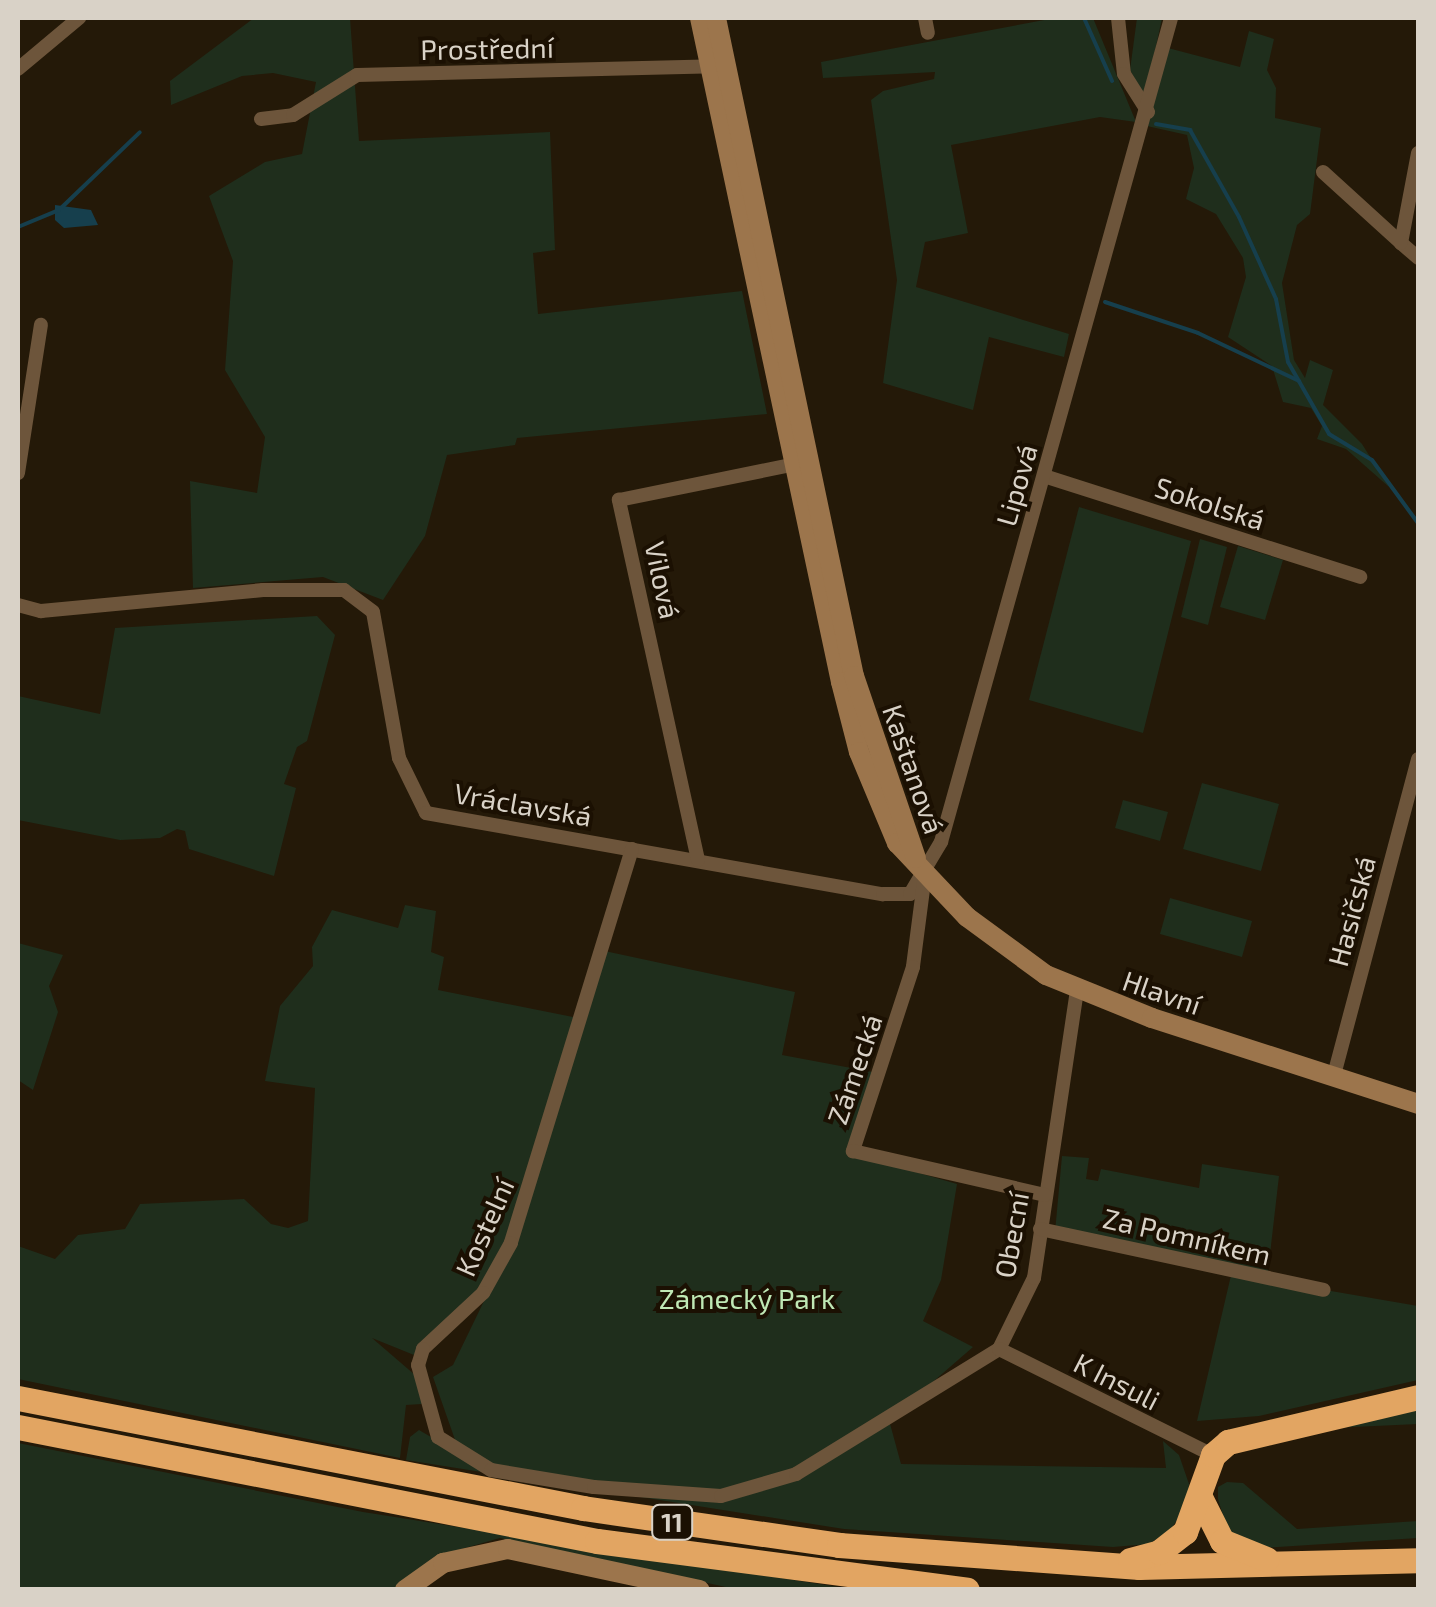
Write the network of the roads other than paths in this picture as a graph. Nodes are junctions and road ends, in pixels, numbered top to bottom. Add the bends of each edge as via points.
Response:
1 (700, 18) edge
2 (716, 18) edge
3 (1118, 18) edge
4 (1170, 18) edge
5 (70, 21) edge
6 (718, 66) junction
7 (18, 69) edge
8 (1148, 112) junction
9 (261, 119) dead end
10 (1418, 153) edge
11 (1323, 172) dead end
12 (1401, 243) junction
13 (1418, 258) edge
14 (42, 325) dead end
15 (801, 462) junction
16 (18, 473) edge
17 (1044, 476) junction
18 (1360, 577) dead end
19 (18, 605) edge
20 (1418, 759) edge
21 (632, 848) junction
22 (698, 860) junction
23 (921, 863) junction
24 (1077, 990) junction
25 (1334, 1076) junction
26 (1418, 1104) edge
27 (1044, 1195) junction
28 (1040, 1229) junction
29 (1324, 1290) dead end
30 (999, 1349) junction
31 (1418, 1397) edge
32 (18, 1398) edge
33 (18, 1427) edge
34 (1213, 1455) junction
35 (1200, 1499) junction
36 (1418, 1560) edge
37 (1070, 1564) junction
38 (1335, 1565) junction
39 (405, 1590) edge
40 (700, 1590) edge
41 (967, 1590) edge

1 - 6 main road, Kaštanová
2 - 6 main road, Kaštanová
3 - 8 street via 1124,74
4 - 8 street, Lipová
5 - 7 street
6 - 9 street, Prostřední via 357,75 293,114
6 - 15 main road, Kaštanová
8 - 17 street, Lipová
10 - 12 street
11 - 12 street
12 - 13 street
14 - 16 street
15 - 22 street, Vilová via 620,500
15 - 23 main road, Kaštanová via 854,676
17 - 18 street, Sokolská
17 - 23 street, Lipová via 941,842
19 - 21 street, Vráclavská via 41,611 263,590 344,590 373,612 399,758 426,812
20 - 25 street, Hasičská
21 - 22 street, Vráclavská
21 - 30 street, Kostelní via 511,1243 478,1298 423,1349 420,1376 438,1437 491,1470 594,1488 720,1496 796,1474
22 - 23 street, Vráclavská via 896,896 910,894
23 - 24 main road, Hlavní via 996,943
23 - 27 street, Zámecká via 913,967 853,1152
24 - 25 main road, Hlavní
24 - 27 street, Obecní
25 - 26 main road, Hlavní
27 - 28 street, Obecní
28 - 29 street, Za Pomníkem
28 - 30 street, Obecní via 1034,1278
30 - 34 street, K Insuli
31 - 34 highway via 1248,1434
32 - 37 highway, 11 via 583,1508 839,1545
33 - 41 highway, 11 via 597,1541
34 - 35 highway
35 - 37 highway via 1185,1532 1159,1552
35 - 38 highway via 1213,1532 1238,1552
36 - 38 highway, 11
37 - 38 highway, 11
39 - 40 main road via 443,1563 508,1549

